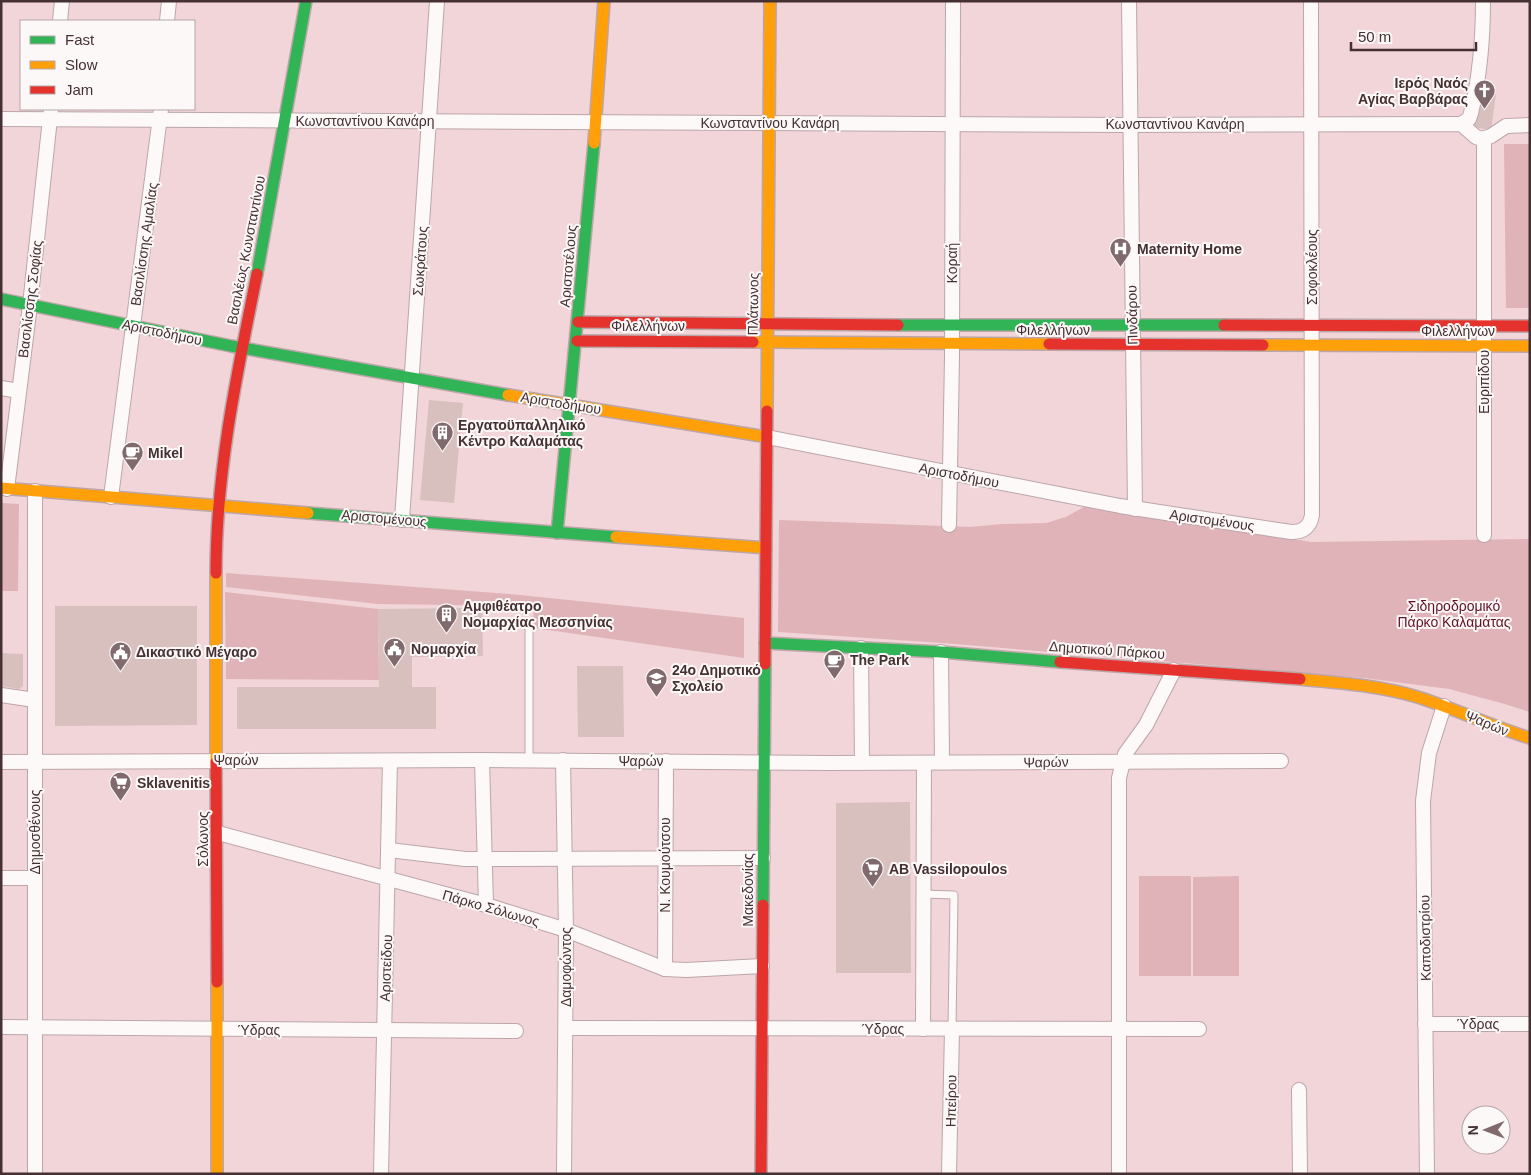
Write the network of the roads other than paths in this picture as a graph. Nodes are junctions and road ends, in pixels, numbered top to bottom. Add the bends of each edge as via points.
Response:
1 (62, 1) edge
2 (169, 1) edge
3 (306, 1) edge
4 (437, 1) edge
5 (604, 1) edge
6 (770, 1) edge
7 (953, 1) edge
8 (1130, 1) edge
9 (1311, 1) edge
10 (1483, 1) edge
11 (60, 20) edge
12 (167, 20) edge
13 (50, 114) edge
14 (160, 115) edge
15 (1, 119) edge
16 (284, 120) junction
17 (430, 121) junction
18 (595, 122) junction
19 (769, 123) junction
20 (952, 124) junction
21 (1312, 124) junction
22 (1461, 124) junction
23 (1130, 125) junction
24 (1530, 125) edge
25 (1484, 139) junction
26 (1, 299) edge
27 (30, 305) junction
28 (578, 322) junction
29 (768, 324) junction
30 (952, 325) junction
31 (133, 326) junction
32 (1132, 326) junction
33 (1312, 326) junction
34 (1484, 326) junction
35 (1530, 326) edge
36 (577, 341) junction
37 (768, 342) junction
38 (952, 344) junction
39 (1133, 345) junction
40 (1312, 346) junction
41 (1484, 346) junction
42 (1530, 346) edge
43 (242, 348) junction
44 (412, 379) junction
45 (1, 388) edge
46 (19, 391) junction
47 (569, 404) junction
48 (767, 438) junction
49 (949, 473) junction
50 (4, 488) edge
51 (35, 491) junction
52 (111, 497) junction
53 (217, 505) junction
54 (1120, 506) joint
55 (1135, 509) junction
56 (402, 520) junction
57 (949, 525) dead end
58 (1303, 530) joint
59 (557, 533) junction
60 (1484, 535) dead end
61 (766, 548) junction
62 (765, 607) joint
63 (529, 628) dead end
64 (765, 643) junction
65 (861, 648) junction
66 (941, 652) junction
67 (1174, 670) junction
68 (1, 695) edge
69 (35, 700) junction
70 (1444, 706) junction
71 (1530, 738) edge
72 (218, 760) junction
73 (482, 760) junction
74 (529, 760) junction
75 (563, 760) junction
76 (666, 761) junction
77 (1122, 761) junction
78 (1281, 761) dead end
79 (1, 762) edge
80 (35, 762) junction
81 (390, 762) junction
82 (764, 762) junction
83 (862, 762) junction
84 (924, 762) junction
85 (942, 762) junction
86 (218, 833) junction
87 (389, 850) junction
88 (763, 858) junction
89 (485, 860) junction
90 (565, 860) junction
91 (665, 860) junction
92 (1, 878) edge
93 (35, 878) junction
94 (389, 879) junction
95 (923, 894) junction
96 (486, 905) junction
97 (566, 930) junction
98 (762, 966) junction
99 (665, 969) junction
100 (1425, 1024) junction
101 (1530, 1024) edge
102 (1, 1028) edge
103 (35, 1028) junction
104 (566, 1028) junction
105 (762, 1028) junction
106 (952, 1028) junction
107 (923, 1029) junction
108 (1119, 1029) junction
109 (1200, 1029) dead end
110 (217, 1030) junction
111 (385, 1030) junction
112 (516, 1031) dead end
113 (1300, 1090) dead end
114 (35, 1174) edge
115 (218, 1174) edge
116 (381, 1174) edge
117 (564, 1174) edge
118 (761, 1174) edge
119 (949, 1174) edge
120 (1119, 1174) edge
121 (1300, 1174) edge
122 (1427, 1174) edge

1 - 11 street
2 - 12 street
3 - 16 street, Βασιλέως Κωνσταντίνου
4 - 17 street, Σωκράτους
5 - 18 street, Αριστοτέλους
6 - 19 street, Πλάτωνος
7 - 20 street, Κοραή
8 - 23 street, Πινδάρου
9 - 21 street, Σοφοκλέους
10 - 22 street via 1479,72 1469,119
13 - 14 street, Κωνσταντίνου Κανάρη
13 - 15 street, Κωνσταντίνου Κανάρη
13 - 27 street, Βασιλίσσης Σοφίας
14 - 16 street, Κωνσταντίνου Κανάρη
14 - 31 street, Βασιλίσσης Αμαλίας
16 - 17 street, Κωνσταντίνου Κανάρη
16 - 43 street, Βασιλέως Κωνσταντίνου
17 - 18 street, Κωνσταντίνου Κανάρη
17 - 44 street, Σωκράτους
18 - 19 street, Κωνσταντίνου Κανάρη
18 - 28 street, Αριστοτέλους
19 - 20 street, Κωνσταντίνου Κανάρη
19 - 29 street, Πλάτωνος
20 - 23 street, Κωνσταντίνου Κανάρη
20 - 30 street, Κοραή
21 - 22 street, Κωνσταντίνου Κανάρη
21 - 23 street, Κωνσταντίνου Κανάρη
21 - 33 street, Σοφοκλέους
22 - 25 street via 1476,137
23 - 32 street, Πινδάρου
24 - 25 street via 1506,126
25 - 34 street, Ευριπίδου
26 - 27 street, Αριστοδήμου
27 - 31 street, Αριστοδήμου
27 - 46 street, Βασιλίσσης Σοφίας
28 - 29 street, Φιλελλήνων
28 - 36 street, Αριστοτέλους
29 - 30 street, Φιλελλήνων
29 - 37 street, Πλάτωνος
30 - 32 street, Φιλελλήνων
30 - 38 street, Κοραή
31 - 43 street, Αριστοδήμου
31 - 52 street, Βασιλίσσης Αμαλίας
32 - 33 street, Φιλελλήνων
32 - 39 street, Πινδάρου
33 - 34 street, Φιλελλήνων
33 - 40 street, Σοφοκλέους
34 - 35 street, Φιλελλήνων
34 - 41 street, Ευριπίδου
36 - 37 street, Φιλελλήνων
36 - 47 street, Αριστοτέλους
37 - 38 street, Φιλελλήνων
37 - 48 street, Πλάτωνος
38 - 39 street, Φιλελλήνων
38 - 49 street, Κοραή
39 - 40 street, Φιλελλήνων
39 - 55 street, Πινδάρου
40 - 41 street, Φιλελλήνων
40 - 58 street, Σοφοκλέους via 1312,515
41 - 42 street, Φιλελλήνων
41 - 60 street, Ευριπίδου
43 - 44 street, Αριστοδήμου
43 - 53 street, Βασιλέως Κωνσταντίνου
44 - 47 street, Αριστοδήμου
44 - 56 street, Σωκράτους
45 - 46 street
46 - 50 street, Βασιλίσσης Σοφίας
47 - 48 street, Αριστοδήμου
47 - 59 street, Αριστοτέλους
48 - 49 street, Αριστοδήμου
48 - 61 street, Πλάτωνος
49 - 54 street, Αριστοδήμου
49 - 57 street, Κοραή
50 - 51 street, Αριστομένους
51 - 52 street, Αριστομένους
51 - 69 street, Δημοσθένους
52 - 53 street, Αριστομένους
53 - 56 street, Αριστομένους
53 - 72 street, Σόλωνος
54 - 55 street, Αριστομένους
55 - 58 street, Αριστομένους via 1291,532
56 - 59 street, Αριστομένους
59 - 61 street, Αριστομένους
61 - 62 street, Πλάτωνος
62 - 64 street, Μακεδονίας
63 - 74 lane
64 - 65 street, Δημοτικού Πάρκου
64 - 82 street, Μακεδονίας
65 - 66 street, Δημοτικού Πάρκου
65 - 83 street
66 - 67 street, Δημοτικού Πάρκου
66 - 85 street
67 - 70 street, Δημοτικού Πάρκου via 1374,686
67 - 77 street via 1150,718
68 - 69 street
69 - 80 street, Δημοσθένους
70 - 71 street, Ψαρών
70 - 100 street, Καποδιστρίου via 1429,753 1423,801
72 - 80 street, Ψαρών
72 - 81 street, Ψαρών
72 - 86 street, Σόλωνος
73 - 74 street, Ψαρών
73 - 81 street, Ψαρών
73 - 89 street
74 - 75 street, Ψαρών
75 - 76 street, Ψαρών
75 - 90 street, Δαμοφώντος
76 - 82 street, Ψαρών
76 - 91 street, Ν. Κουμούτσου
77 - 78 street, Ψαρών
77 - 85 street, Ψαρών
77 - 108 street via 1118,788
79 - 80 street, Ψαρών
80 - 93 street, Δημοσθένους
81 - 87 street, Αριστείδου
82 - 83 street, Ψαρών
82 - 88 street, Μακεδονίας
83 - 84 street, Ψαρών
84 - 85 street, Ψαρών
84 - 95 street
86 - 94 street, Πάρκο Σόλωνος
86 - 110 street, Σόλωνος
87 - 89 street
87 - 94 street, Αριστείδου
88 - 91 street
88 - 98 street, Μακεδονίας
89 - 90 street
89 - 96 street
90 - 91 street
90 - 97 street, Δαμοφώντος
91 - 99 street, Ν. Κουμούτσου
92 - 93 street
93 - 103 street, Δημοσθένους
94 - 96 street, Πάρκο Σόλωνος
94 - 111 street, Αριστείδου
95 - 106 lane via 954,894
95 - 107 street
96 - 97 street, Πάρκο Σόλωνος
97 - 99 street, Πάρκο Σόλωνος
97 - 104 street, Δαμοφώντος
98 - 99 street, Πάρκο Σόλωνος
98 - 105 street, Μακεδονίας
100 - 101 street, Ύδρας
100 - 122 street, Καποδιστρίου
102 - 103 street, Ύδρας
103 - 110 street, Ύδρας
103 - 114 street, Δημοσθένους
104 - 105 street, Ύδρας
104 - 117 street, Δαμοφώντος
105 - 107 street, Ύδρας
105 - 118 street, Μακεδονίας
106 - 107 street, Ύδρας
106 - 108 street, Ύδρας
106 - 119 street, Ηπείρου
108 - 109 street, Ύδρας
108 - 120 street
110 - 111 street, Ύδρας
110 - 115 street, Σόλωνος
111 - 112 street, Ύδρας
111 - 116 street, Αριστείδου
113 - 121 street

